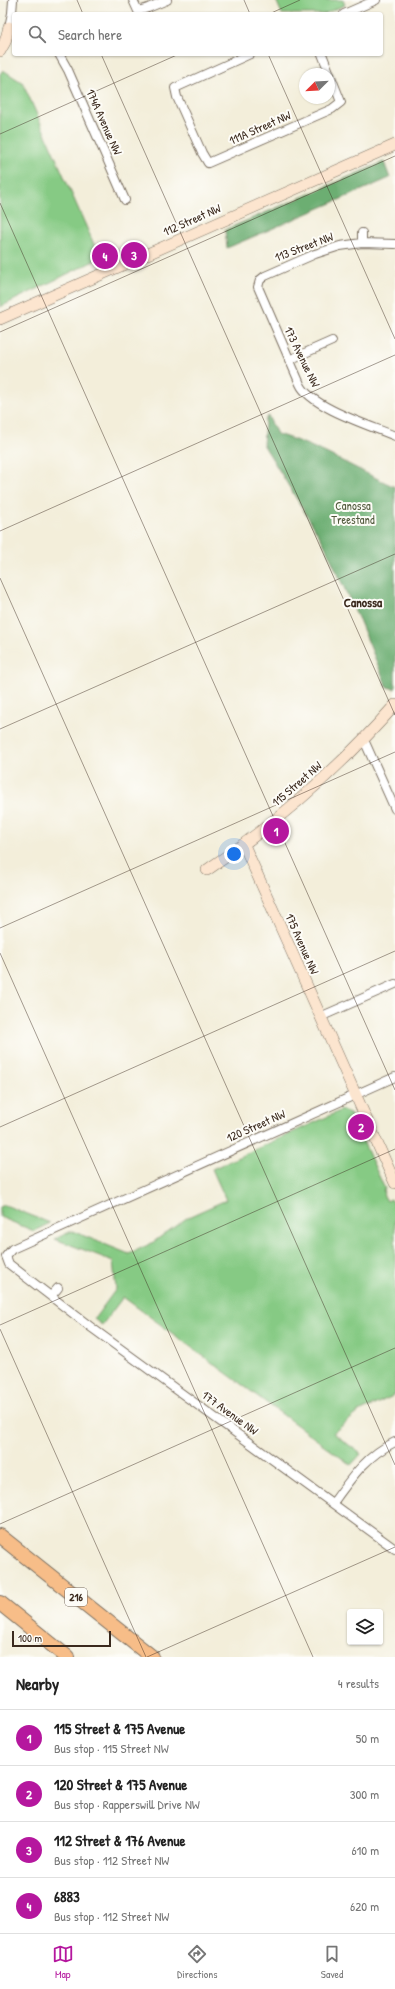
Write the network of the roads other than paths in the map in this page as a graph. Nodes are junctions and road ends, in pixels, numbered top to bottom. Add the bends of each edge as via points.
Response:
1 (13, 0) edge
2 (133, 0) edge
3 (167, 0) edge
4 (376, 0) edge
5 (12, 12) edge
6 (349, 12) edge
7 (12, 13) edge
8 (11, 28) edge
9 (0, 51) edge
10 (59, 56) edge
11 (246, 56) edge
12 (323, 56) edge
13 (395, 145) edge
14 (125, 200) dead end
15 (362, 233) dead end
16 (362, 243) junction
17 (395, 244) edge
18 (259, 284) joint
19 (0, 319) edge
20 (332, 341) dead end
21 (289, 360) junction
22 (395, 436) edge
23 (395, 706) edge
24 (364, 740) junction
25 (395, 808) edge
26 (244, 845) junction
27 (207, 870) dead end
28 (395, 984) edge
29 (320, 1017) junction
30 (395, 1077) edge
31 (355, 1094) junction
32 (392, 1170) edge
33 (395, 1183) edge
34 (6, 1256) joint
35 (58, 1288) dead end
36 (51, 1296) junction
37 (395, 1442) edge
38 (333, 1503) junction
39 (0, 1536) edge
40 (395, 1550) edge
41 (0, 1604) edge
42 (125, 1636) junction
43 (67, 1657) edge
44 (152, 1657) edge
45 (163, 1657) edge

1 - 5 street
2 - 3 street via 138,11
4 - 6 street
7 - 8 street
8 - 9 street
10 - 14 street, 174A Avenue NW via 68,70
11 - 12 street, 111A Street NW via 175,88 208,163 332,109 342,102
13 - 19 street, 112 Street NW
15 - 16 street
16 - 17 street, 113 Street NW
16 - 18 street, 113 Street NW via 322,251 265,276
18 - 21 street, 173 Avenue NW via 259,293
20 - 21 street
21 - 22 street, 173 Avenue NW via 301,388 313,400
23 - 24 street, 115 Street NW
24 - 25 street
24 - 26 street, 115 Street NW via 318,785
26 - 27 street, 115 Street NW
26 - 29 street, 175 Avenue NW
28 - 29 street
29 - 31 street, 175 Avenue NW
30 - 31 street, 120 Street NW
31 - 32 street, 175 Avenue NW
31 - 34 street, 120 Street NW via 129,1201 12,1248
32 - 33 street, 175 Avenue NW
34 - 36 street, 177 Avenue NW via 9,1264
35 - 36 street
36 - 38 street, 177 Avenue NW
37 - 38 street via 364,1462
38 - 40 street, 177 Avenue NW
39 - 42 highway, 216
41 - 43 highway
42 - 44 highway, 216
42 - 45 highway via 146,1644

